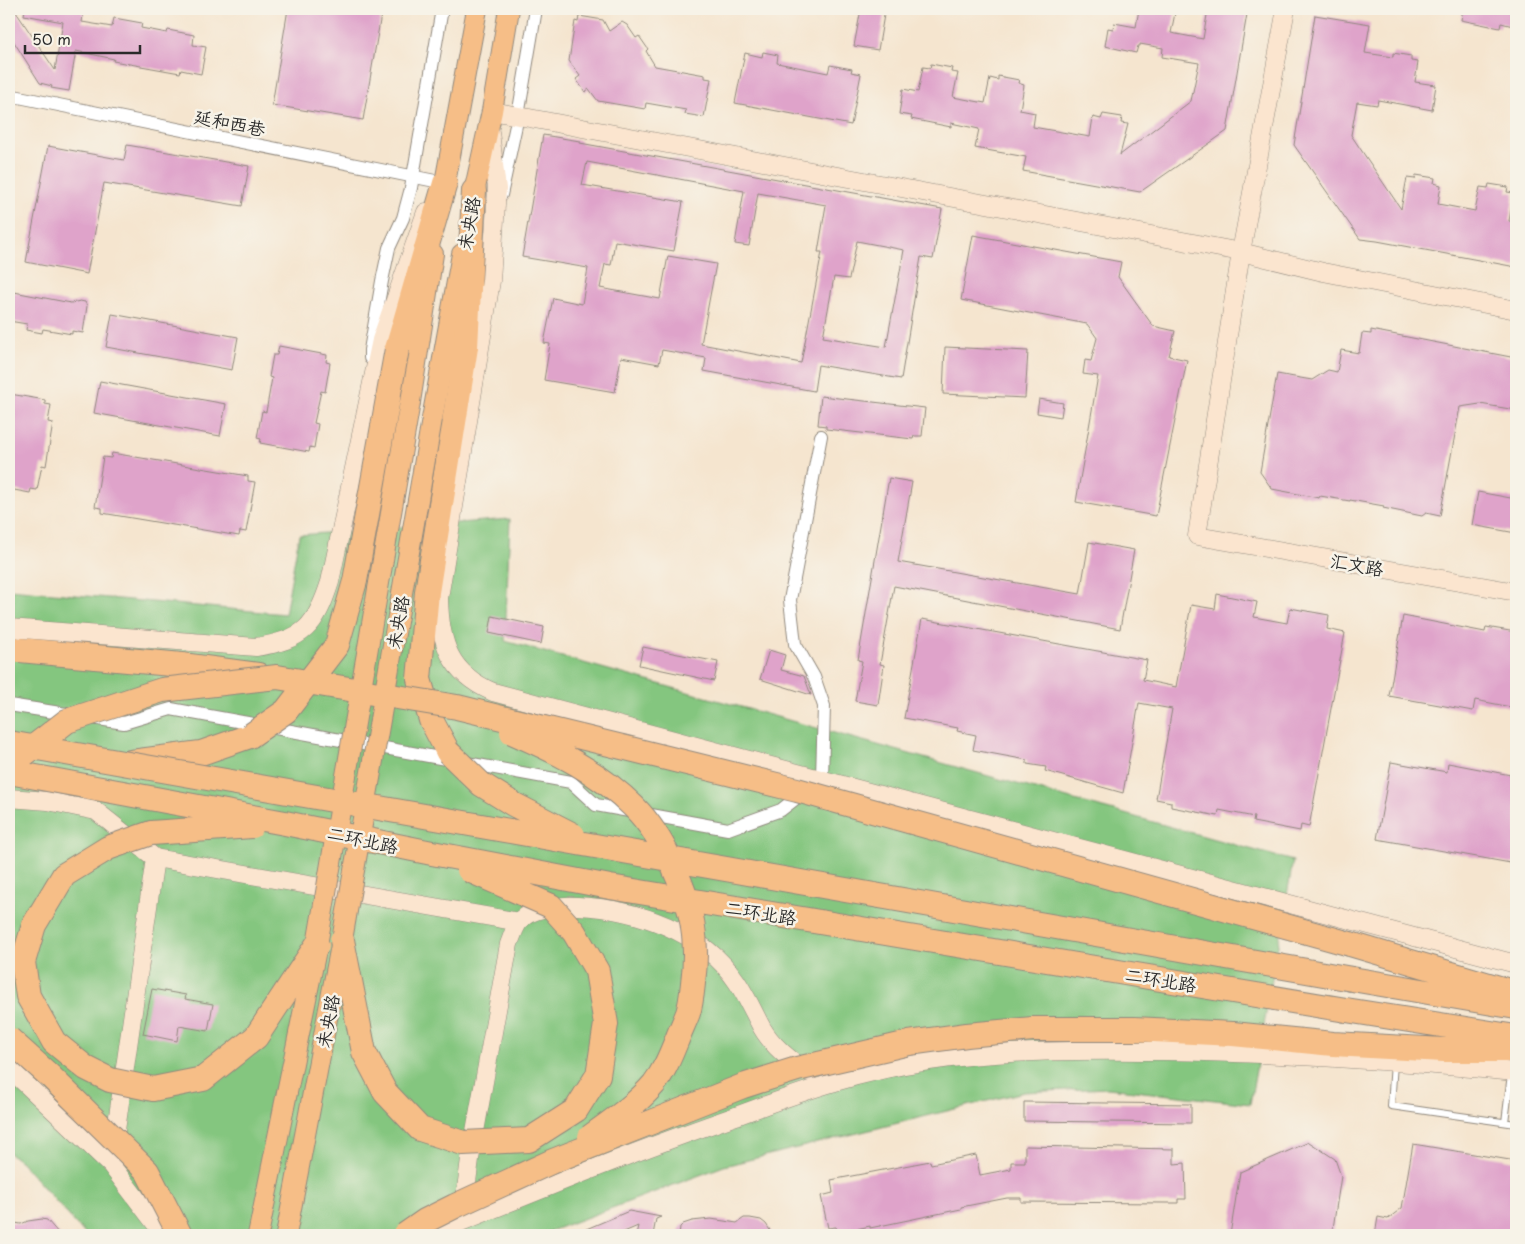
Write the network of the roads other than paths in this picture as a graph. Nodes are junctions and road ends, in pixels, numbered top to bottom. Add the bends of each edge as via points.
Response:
1 (442, 9) edge
2 (477, 9) edge
3 (509, 9) edge
4 (536, 9) edge
5 (1286, 9) edge
6 (9, 95) edge
7 (518, 116) junction
8 (491, 118) junction
9 (413, 176) junction
10 (440, 182) junction
11 (474, 191) junction
12 (494, 226) junction
13 (1241, 252) junction
14 (1516, 310) edge
15 (371, 388) junction
16 (821, 436) dead end
17 (1516, 592) edge
18 (9, 628) edge
19 (9, 649) edge
20 (277, 678) junction
21 (9, 705) edge
22 (457, 707) junction
23 (9, 743) edge
24 (121, 763) junction
25 (9, 766) edge
26 (9, 772) edge
27 (822, 778) junction
28 (9, 798) edge
29 (285, 823) junction
30 (594, 846) junction
31 (432, 853) junction
32 (156, 858) junction
33 (519, 922) junction
34 (342, 940) junction
35 (317, 945) junction
36 (1516, 964) edge
37 (1516, 993) edge
38 (1516, 1007) edge
39 (1516, 1037) edge
40 (9, 1038) edge
41 (1394, 1062) junction
42 (1515, 1065) edge
43 (9, 1068) edge
44 (828, 1084) junction
45 (1504, 1122) junction
46 (1516, 1124) edge
47 (553, 1161) junction
48 (111, 1165) junction
49 (462, 1222) junction
50 (162, 1235) edge
51 (180, 1235) edge
52 (258, 1235) edge
53 (286, 1235) edge
54 (405, 1235) edge
55 (436, 1235) edge

1 - 9 street
2 - 10 main road, 未央路 via 456,124
3 - 8 main road, 未央路
4 - 7 street
5 - 13 main road
6 - 9 street, 延和西巷
7 - 8 main road
7 - 12 street
7 - 13 main road
8 - 11 main road, 未央路
8 - 12 main road via 496,189
9 - 10 street, 延和西巷
9 - 15 street via 403,218 389,248 382,281 370,350
10 - 15 main road via 381,340
10 - 24 highway, bridge via 398,349 355,581 337,645 286,711 250,736 201,753
10 - 35 main road, 未央路, bridge via 410,402
11 - 30 highway, bridge via 466,347 427,592 420,679 431,720 448,752 481,784
11 - 34 main road, 未央路, bridge
12 - 27 main road via 491,281 439,598 442,637 448,654 468,678 493,692
13 - 14 main road via 1323,272
13 - 17 main road, 汇文路 via 1197,536
15 - 18 main road via 330,582 322,605 309,626 291,638 256,647
16 - 27 street via 790,600 795,644 814,677 824,706
19 - 20 highway, bridge via 182,665
20 - 22 highway, bridge
20 - 25 highway, bridge via 162,690 96,711 67,721
21 - 27 street via 124,723 171,710 571,782 596,805 728,829 781,810
22 - 37 highway, bridge via 796,790
22 - 47 highway, bridge via 581,765 614,789 654,831 682,886 691,913 696,966 688,1011 667,1064 654,1084 632,1105
23 - 24 highway, 二环北路, bridge
24 - 30 highway, 二环北路, bridge
26 - 29 highway, 二环北路, bridge
27 - 36 main road
28 - 32 main road via 48,800 96,812
29 - 31 highway, 二环北路, bridge
29 - 35 highway, bridge via 151,833 108,848 64,875 34,925 23,962 28,996 54,1042 86,1068 110,1080 153,1089 203,1079 256,1037
30 - 38 highway, 二环北路, bridge
31 - 34 highway, bridge via 551,906 574,932 597,971 606,1024 598,1075 576,1110 528,1140 463,1143 420,1129 385,1092 364,1052
31 - 39 highway, 二环北路, bridge via 610,887
32 - 33 main road
32 - 48 main road
33 - 44 main road via 526,915 545,908 595,907 655,920 676,931 720,961 736,980 763,1030 776,1045 789,1059
33 - 49 main road via 509,944 470,1159
34 - 53 main road, 未央路, bridge
35 - 52 main road, 未央路, bridge
40 - 51 highway, bridge via 147,1171
41 - 42 main road
41 - 44 main road via 1194,1051 1037,1052 928,1061
41 - 45 lane via 1390,1106
42 - 45 lane
42 - 47 highway, bridge via 1444,1050 1234,1034 1034,1029 909,1043 797,1070 743,1086
43 - 48 main road
44 - 49 main road via 662,1142
45 - 46 lane
47 - 54 highway, bridge via 425,1221
48 - 50 main road
49 - 55 main road

